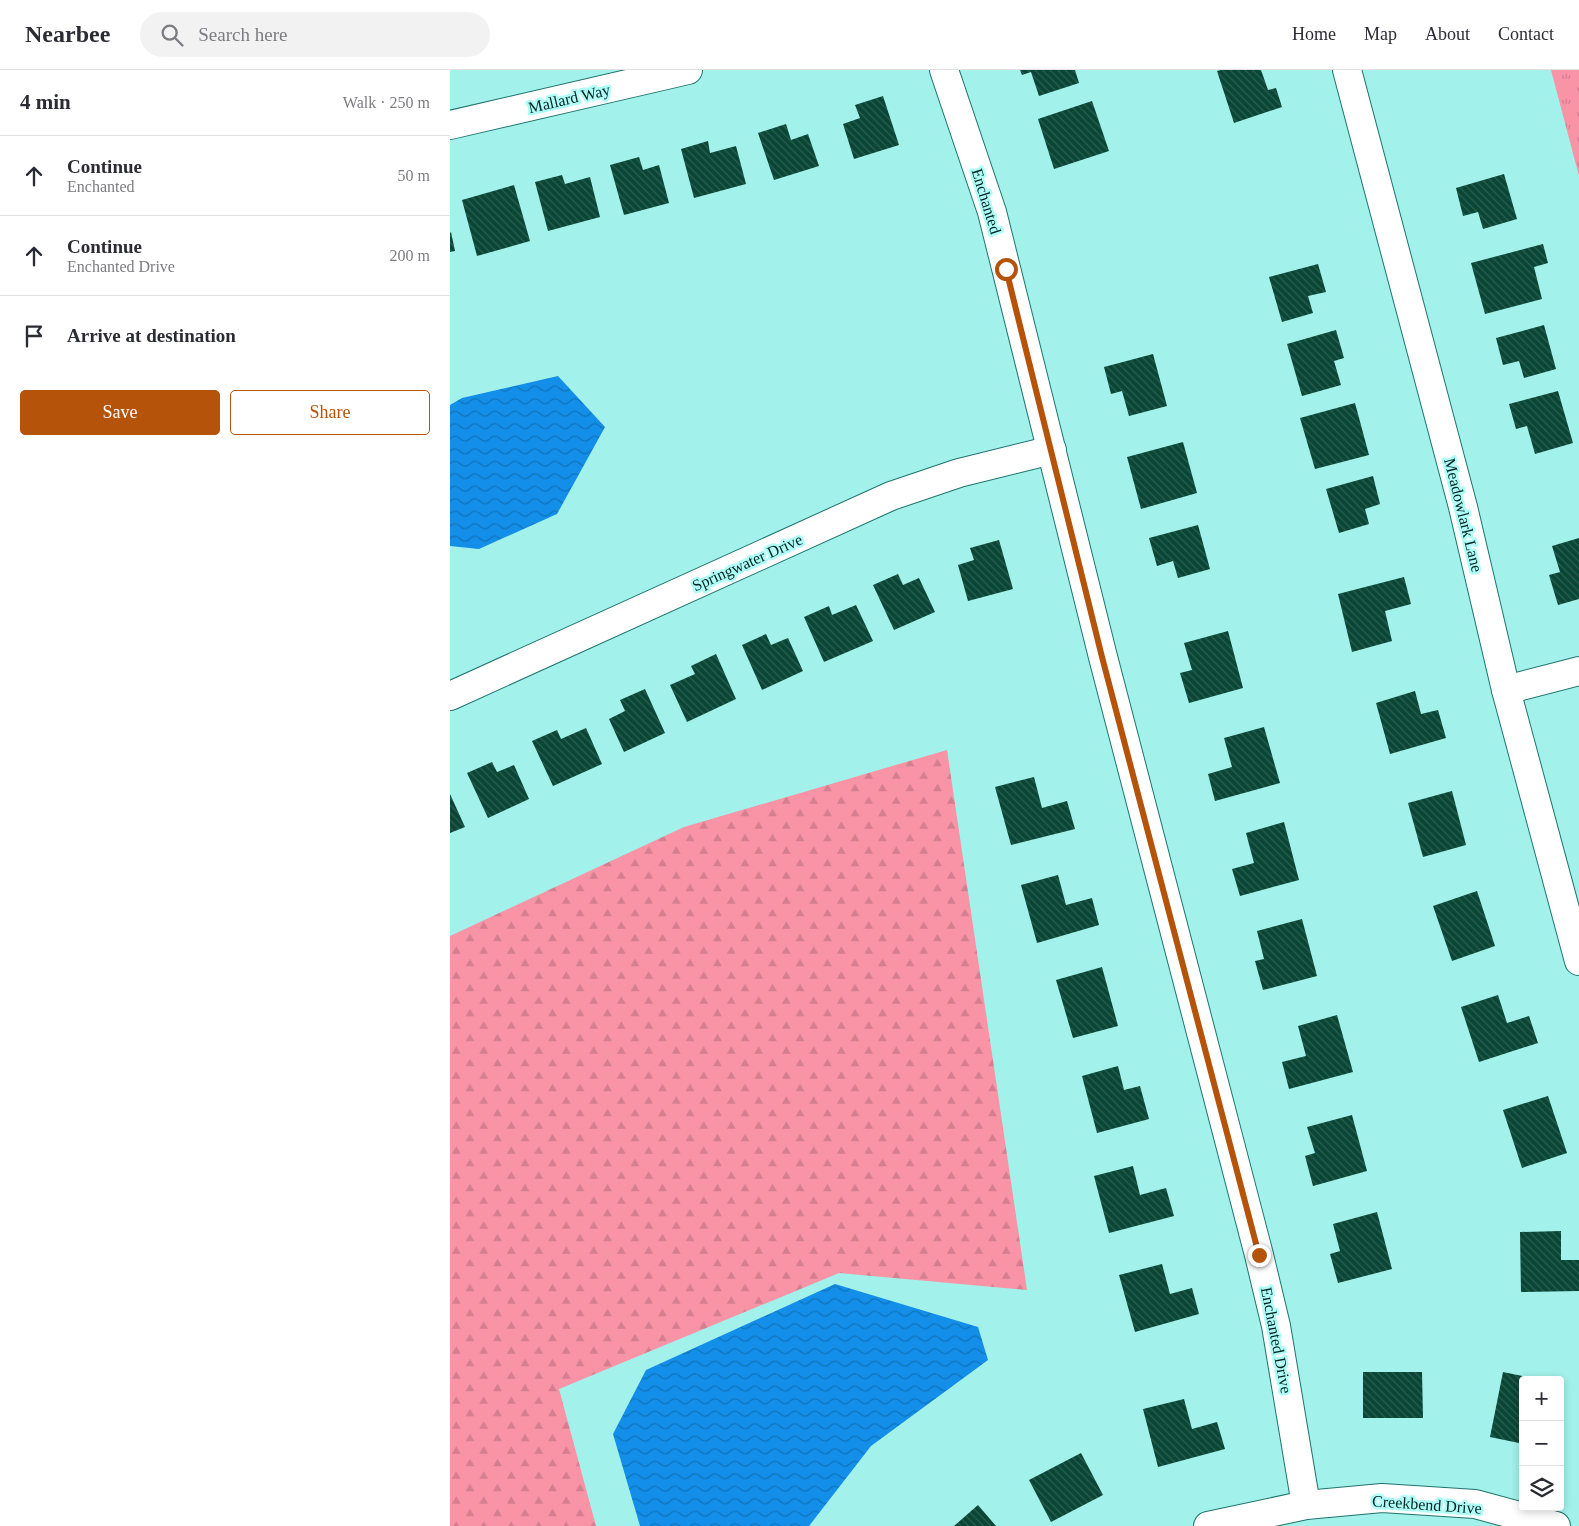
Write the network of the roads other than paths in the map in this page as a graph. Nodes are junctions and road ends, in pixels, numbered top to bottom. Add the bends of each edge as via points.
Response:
1 (688, 70) edge
2 (944, 70) edge
3 (1347, 70) edge
4 (450, 125) edge
5 (1052, 450) junction
6 (1579, 671) edge
7 (1506, 690) junction
8 (450, 696) edge
9 (1579, 960) edge
10 (1306, 1505) junction
11 (1208, 1526) edge
12 (1556, 1526) edge

1 - 4 street, Mallard Way
2 - 5 street, Enchanted via 992,212
3 - 7 street, Meadowlark Lane via 1463,507
5 - 8 street, Springwater Drive via 959,473 891,496
5 - 10 street, Enchanted Drive via 1102,657 1274,1317
6 - 7 street
7 - 9 street, Meadowlark Lane
10 - 11 street, Creekbend Drive
10 - 12 street, Creekbend Drive via 1382,1498 1475,1504

